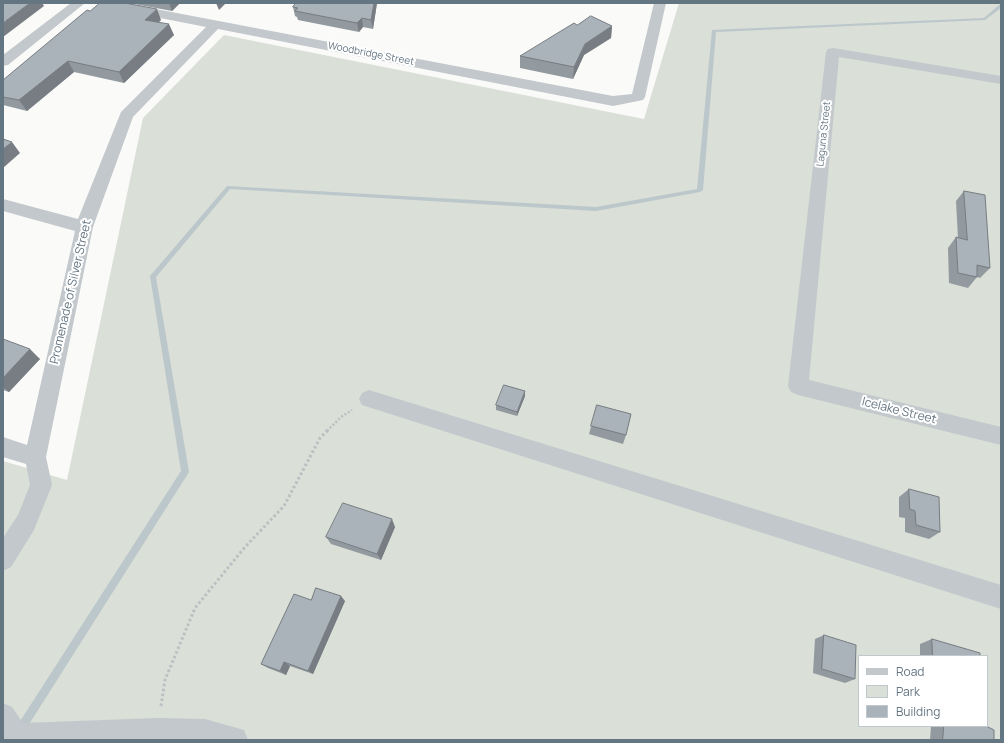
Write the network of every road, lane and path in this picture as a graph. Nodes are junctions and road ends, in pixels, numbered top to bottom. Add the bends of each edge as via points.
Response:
1 (79, 3) edge
2 (104, 3) edge
3 (660, 3) edge
4 (216, 24) junction
5 (3, 62) edge
6 (1001, 80) edge
7 (3, 206) edge
8 (84, 227) junction
9 (798, 386) joint
10 (369, 399) joint
11 (1001, 436) edge
12 (3, 447) edge
13 (35, 457) junction
14 (3, 559) edge
15 (1001, 597) edge
16 (3, 716) edge
17 (157, 732) junction
18 (234, 740) edge

1 - 5 street
2 - 4 street, Woodbridge Street
3 - 4 street, Woodbridge Street via 638,97 612,101
4 - 8 street, Promenade of Silver Street via 126,115
6 - 9 street, Laguna Street via 833,52
7 - 8 street
8 - 13 street, Promenade of Silver Street
9 - 11 street, Icelake Street
10 - 15 street
10 - 17 path via 341,417 320,438 284,506 245,547 195,608 165,680
12 - 13 street
13 - 14 street via 41,486 26,522
16 - 17 street via 16,737
17 - 18 street via 205,733

